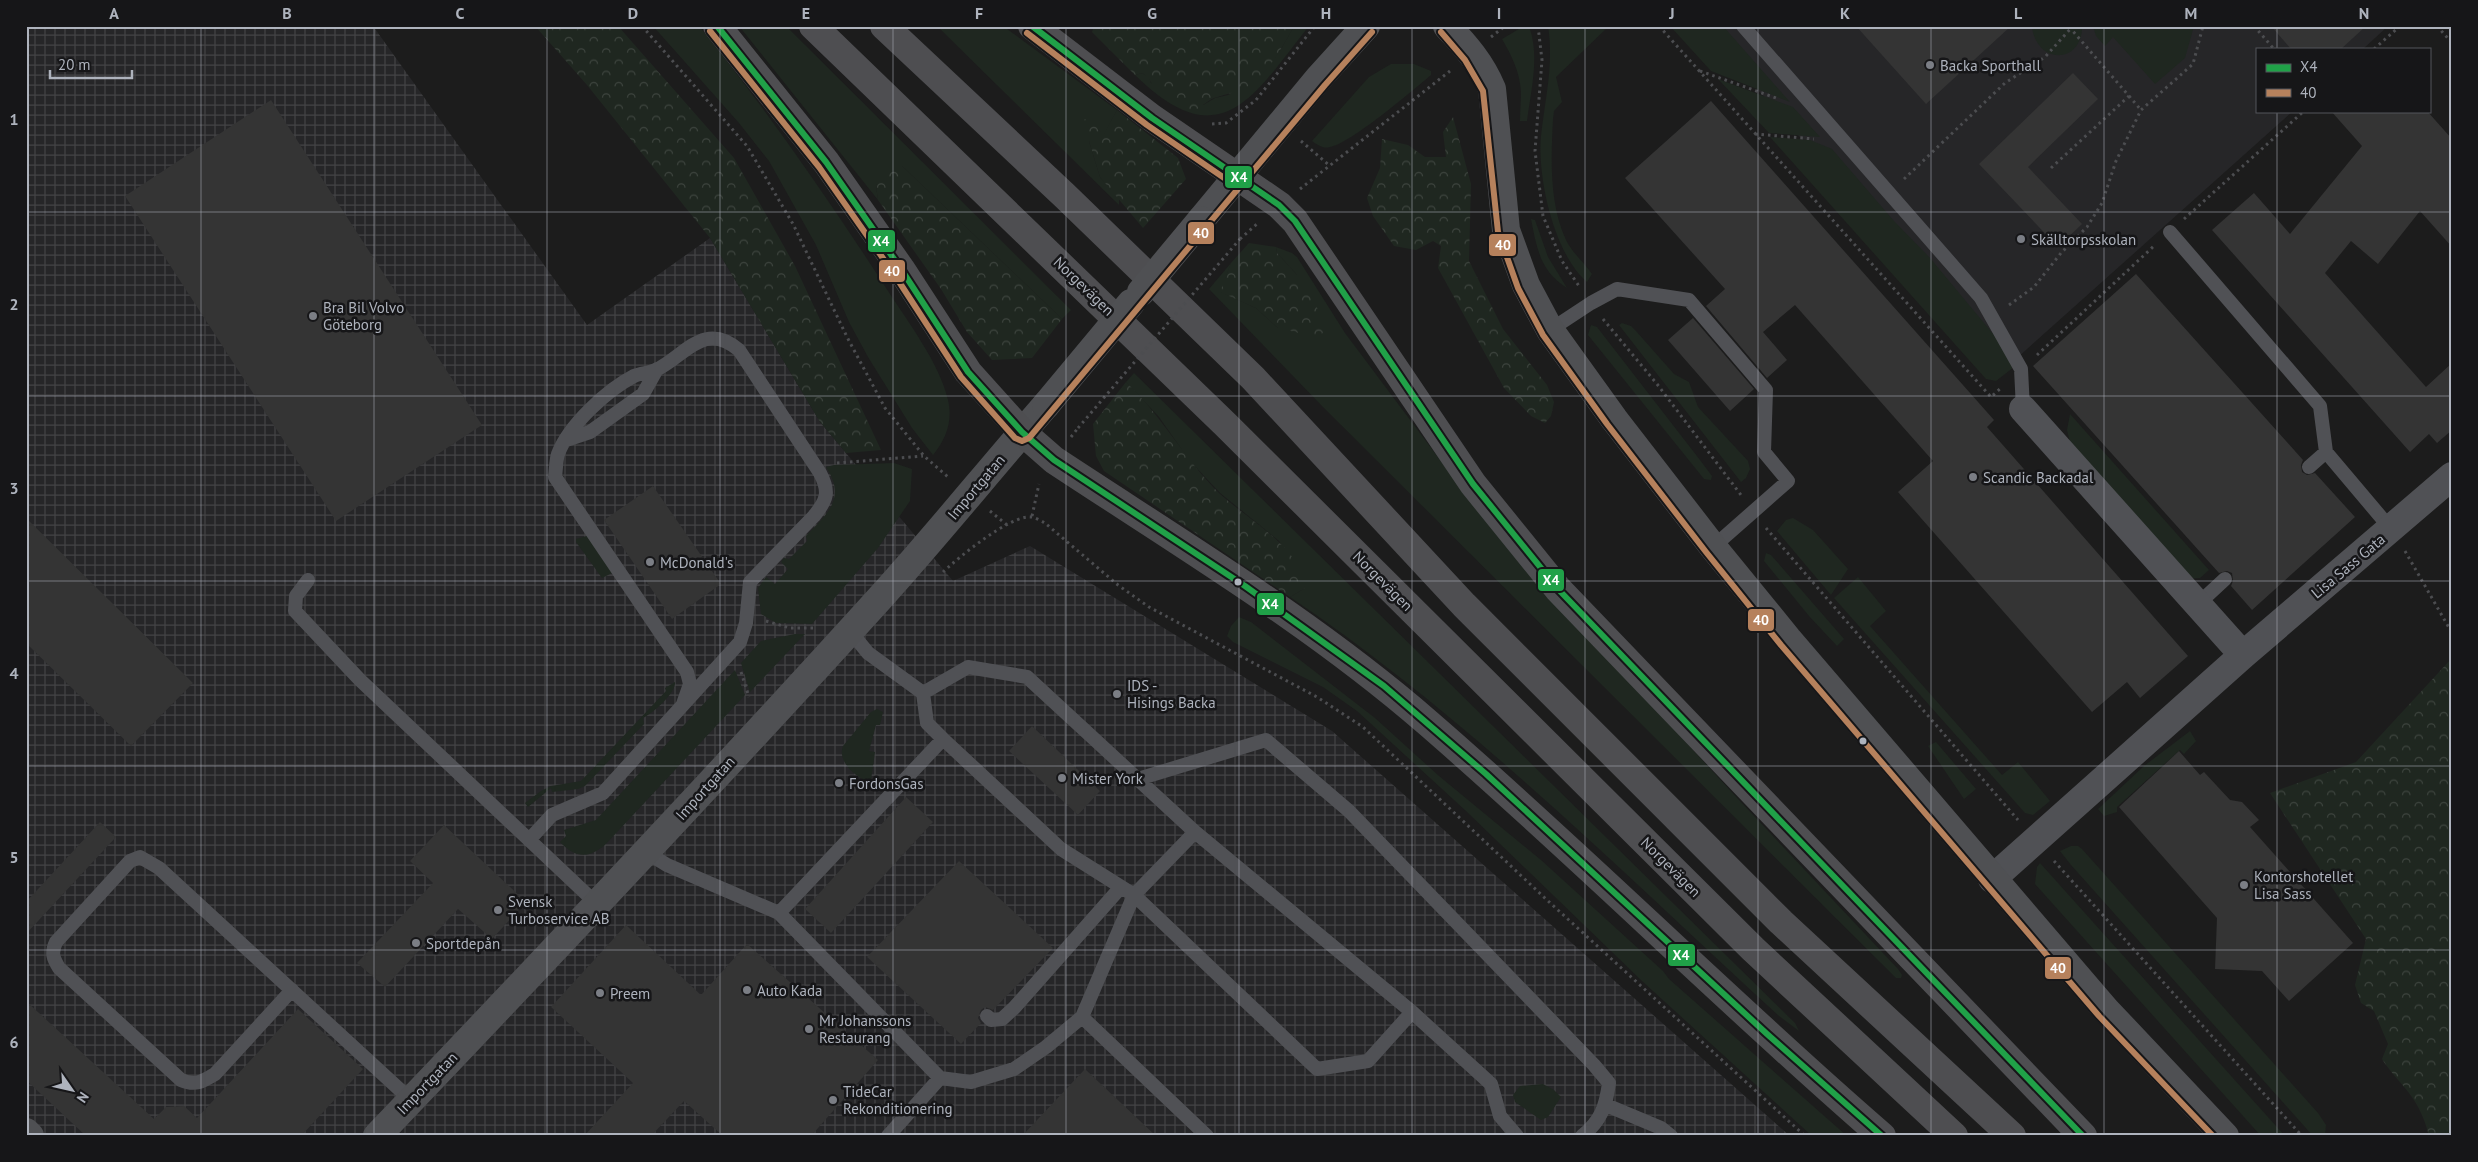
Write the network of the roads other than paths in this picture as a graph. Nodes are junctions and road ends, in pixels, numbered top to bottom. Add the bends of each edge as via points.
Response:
1 (717, 26) edge
2 (813, 26) edge
3 (884, 26) edge
4 (1032, 26) edge
5 (1366, 26) edge
6 (1447, 26) edge
7 (1743, 26) edge
8 (1238, 177) junction
9 (2170, 232) road end
10 (1550, 330) junction
11 (656, 369) junction
12 (2023, 408) joint
13 (1022, 432) junction
14 (566, 440) junction
15 (2326, 452) junction
16 (2310, 467) dead end
17 (2452, 476) edge
18 (2397, 538) junction
19 (1713, 546) junction
20 (308, 580) dead end
21 (2225, 580) dead end
22 (2198, 604) junction
23 (850, 631) junction
24 (2243, 655) junction
25 (923, 693) junction
26 (683, 704) junction
27 (943, 739) junction
28 (1138, 779) junction
29 (1195, 832) junction
30 (529, 840) junction
31 (646, 852) junction
32 (1992, 879) junction
33 (1120, 887) junction
34 (1134, 895) junction
35 (598, 906) junction
36 (779, 913) junction
37 (292, 990) junction
38 (1412, 1012) junction
39 (987, 1016) dead end
40 (1082, 1017) junction
41 (940, 1078) junction
42 (411, 1100) junction
43 (1606, 1105) junction
44 (26, 1132) edge
45 (30, 1136) edge
46 (376, 1136) edge
47 (888, 1136) edge
48 (1206, 1136) edge
49 (1517, 1136) edge
50 (1582, 1136) edge
51 (1671, 1136) edge
52 (1882, 1136) edge
53 (1954, 1136) edge
54 (2012, 1136) edge
55 (2083, 1136) edge
56 (2225, 1136) edge

1 - 13 highway via 826,162 968,372
2 - 53 highway, Norgevägen via 1211,410 1753,949
3 - 54 highway via 1253,378 1464,605 1780,922
4 - 8 highway via 1152,118
5 - 8 street, Importgatan
6 - 10 street via 1472,52 1492,89 1506,230 1526,285
7 - 12 lane via 1980,298 2021,369
8 - 13 street, Importgatan, bridge
8 - 55 highway via 1279,205 1295,221 1473,484 1558,589
9 - 15 lane via 2320,406
10 - 19 street via 1614,419
10 - 19 lane via 1590,303 1617,290 1688,300 1766,390 1764,452 1788,481
11 - 14 lane via 634,376 587,410
11 - 14 lane via 643,394 590,432
11 - 26 lane via 682,350 703,340 716,338 730,343 738,350 826,485 822,506 750,582 740,642
12 - 22 street
13 - 23 street, Importgatan
13 - 52 highway via 1054,460 1308,628 1427,722 1795,1061
14 - 26 lane via 558,454 556,477 687,672 690,684
15 - 16 lane
15 - 18 lane
17 - 18 street, Lisa Sass Gata
18 - 24 street, Lisa Sass Gata
19 - 32 street
20 - 30 lane via 296,596 295,611 360,680
21 - 22 lane
22 - 24 street
23 - 25 lane via 868,653
23 - 31 street, Importgatan
24 - 32 street, Lisa Sass Gata
25 - 27 lane via 927,723
25 - 28 lane via 968,667 1027,677
26 - 30 lane via 603,793 552,815
27 - 33 lane via 1061,849
27 - 36 lane
28 - 29 lane
28 - 43 lane via 1266,740 1349,811 1594,1065 1609,1083
29 - 34 lane
29 - 38 lane
30 - 35 lane
31 - 35 street, Importgatan
31 - 36 lane via 667,865
32 - 56 street via 2106,1010
33 - 34 lane
33 - 39 lane via 1014,1008 1002,1019 991,1020
34 - 38 lane via 1317,1069 1368,1061
34 - 40 lane
35 - 42 street, Importgatan
36 - 41 lane
37 - 37 lane via 159,868 140,857 130,861 52,949 52,957 59,968 181,1080 191,1084 214,1074
37 - 42 lane
38 - 49 lane via 1491,1084 1500,1116
40 - 41 lane via 1014,1069 971,1082
40 - 48 lane
41 - 47 lane
42 - 46 street, Importgatan
43 - 50 lane via 1592,1128
43 - 51 lane via 1661,1128
44 - 45 street

